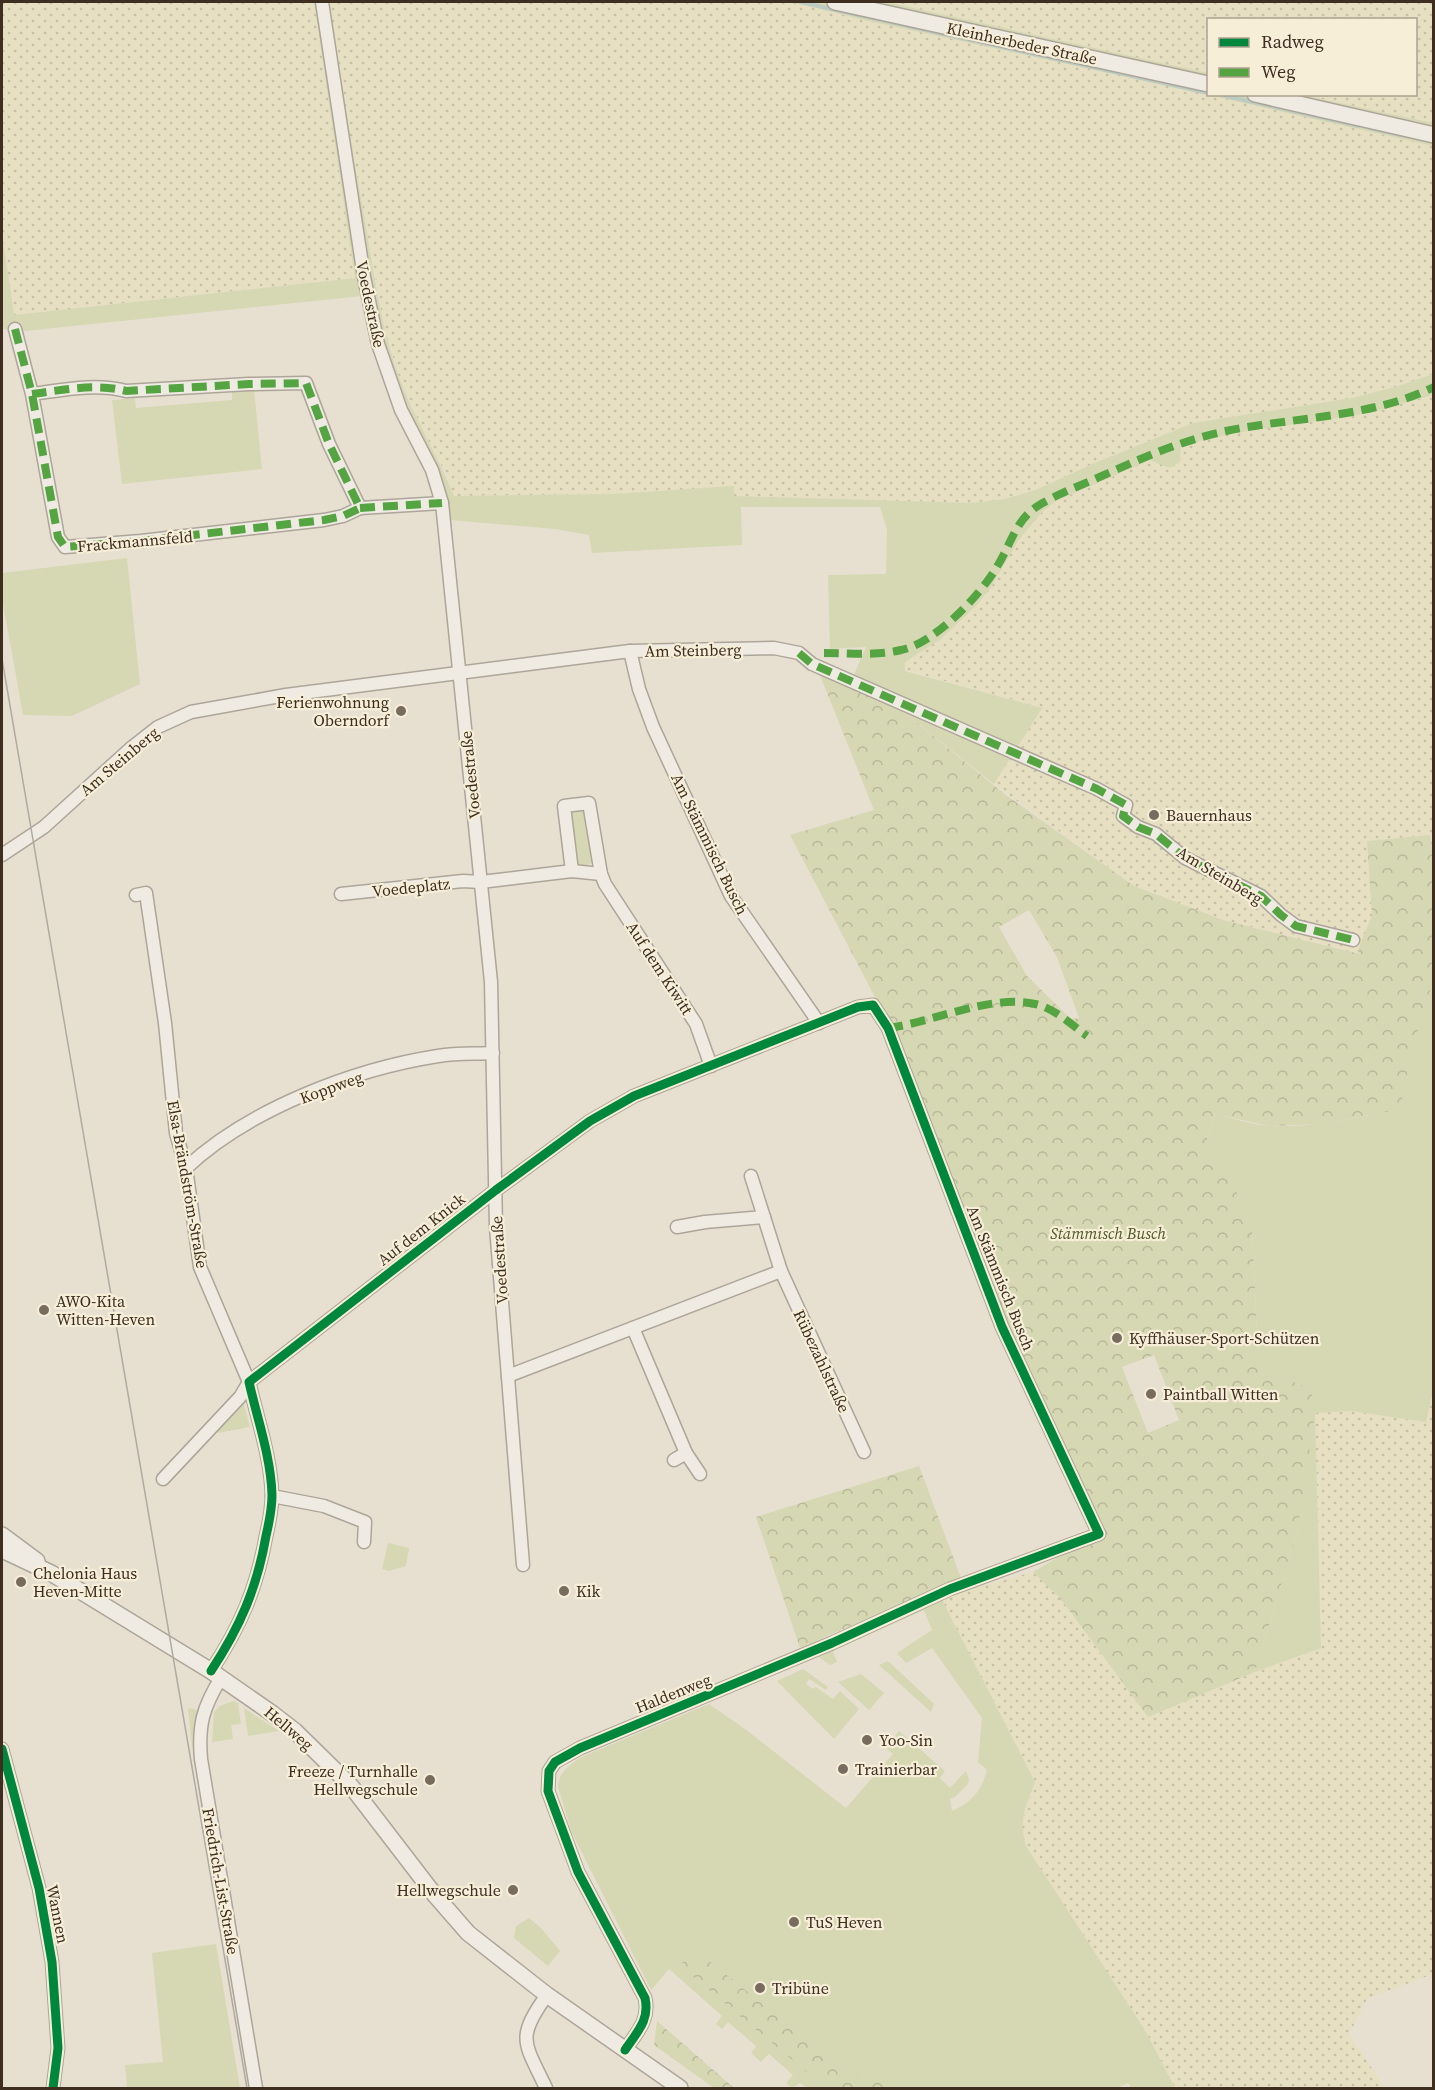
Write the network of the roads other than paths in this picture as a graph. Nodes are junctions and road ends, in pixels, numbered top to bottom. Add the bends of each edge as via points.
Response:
1 (322, 2) edge
2 (835, 2) edge
3 (1207, 84) edge
4 (1264, 96) edge
5 (1434, 135) edge
6 (15, 329) dead end
7 (32, 394) junction
8 (442, 503) junction
9 (360, 508) junction
10 (630, 651) junction
11 (459, 674) junction
12 (2, 855) edge
13 (572, 871) junction
14 (601, 874) junction
15 (481, 882) junction
16 (341, 894) dead end
17 (136, 895) dead end
18 (1353, 940) dead end
19 (819, 1023) junction
20 (888, 1028) joint
21 (493, 1053) junction
22 (711, 1066) junction
23 (186, 1168) junction
24 (751, 1176) dead end
25 (496, 1190) junction
26 (764, 1217) junction
27 (678, 1227) dead end
28 (781, 1271) junction
29 (633, 1328) junction
30 (508, 1376) junction
31 (249, 1382) junction
32 (864, 1452) dead end
33 (686, 1453) junction
34 (674, 1460) dead end
35 (700, 1474) dead end
36 (163, 1479) dead end
37 (272, 1496) junction
38 (2, 1534) edge
39 (1099, 1534) joint
40 (364, 1542) dead end
41 (2, 1550) edge
42 (523, 1565) dead end
43 (51, 1573) junction
44 (216, 1675) junction
45 (2, 1749) edge
46 (547, 1995) junction
47 (626, 2050) junction
48 (53, 2088) edge
49 (256, 2088) edge
50 (546, 2088) edge
51 (680, 2088) edge

1 - 8 street, Voedestraße via 378,344 401,410 432,470
2 - 3 street, Kleinherbeder Straße
4 - 5 street
6 - 7 street, Frackmannsfeld
7 - 9 street via 108,386 126,391 306,383 329,444
7 - 9 street, Frackmannsfeld via 58,537 65,548 314,521 343,516
8 - 9 street, Frackmannsfeld
8 - 11 street, Voedestraße
10 - 11 street, Am Steinberg
10 - 18 street, Am Steinberg via 774,648 798,653 812,664 1097,789 1126,805 1123,816 1156,834 1185,858 1261,896 1296,926
10 - 19 street, Am Stämmisch Busch via 653,727 731,896
11 - 12 street, Am Steinberg via 286,695 191,712 158,727 44,827
11 - 15 street, Voedestraße
13 - 14 street
13 - 14 street, Auf dem Kiwitt via 564,806 589,803
13 - 15 street
14 - 22 street, Auf dem Kiwitt via 610,894 696,1024
15 - 16 street, Voedeplatz
15 - 21 street, Voedestraße
17 - 23 street, Elsa-Brändström-Straße via 146,893 176,1133
19 - 20 street, Auf dem Knick via 873,1005
19 - 22 street, Auf dem Knick
20 - 39 street, Am Stämmisch Busch via 1002,1328
21 - 23 street, Koppweg via 440,1056 398,1064 330,1085 266,1113 207,1148
21 - 25 street, Voedestraße
22 - 25 street, Auf dem Knick via 634,1096 596,1118
23 - 31 street, Elsa-Brändström-Straße via 200,1267
24 - 26 street, Rübezahlstraße
25 - 30 street, Voedestraße
25 - 31 street, Auf dem Knick
26 - 27 street
26 - 28 street, Rübezahlstraße
28 - 29 street
28 - 32 street, Rübezahlstraße
29 - 30 street
29 - 33 street
30 - 42 street, Voedestraße
31 - 36 street
31 - 37 street
33 - 34 street
33 - 35 street
37 - 40 street via 324,1506 365,1522
37 - 44 street via 254,1589
38 - 43 street, Hellweg
39 - 47 street, Haldenweg via 950,1589 555,1762 549,1771 548,1791 578,1872 648,2010
41 - 43 street, Hellweg
43 - 44 street, Hellweg
44 - 46 street, Hellweg via 273,1714 324,1758 351,1786 468,1933
44 - 49 street, Friedrich-List-Straße via 202,1714 201,1759
45 - 48 street, Wannen via 39,1888 52,1964 58,2048
46 - 47 street, Hellweg
46 - 50 street via 526,2033 526,2044
47 - 51 street, Hellweg

